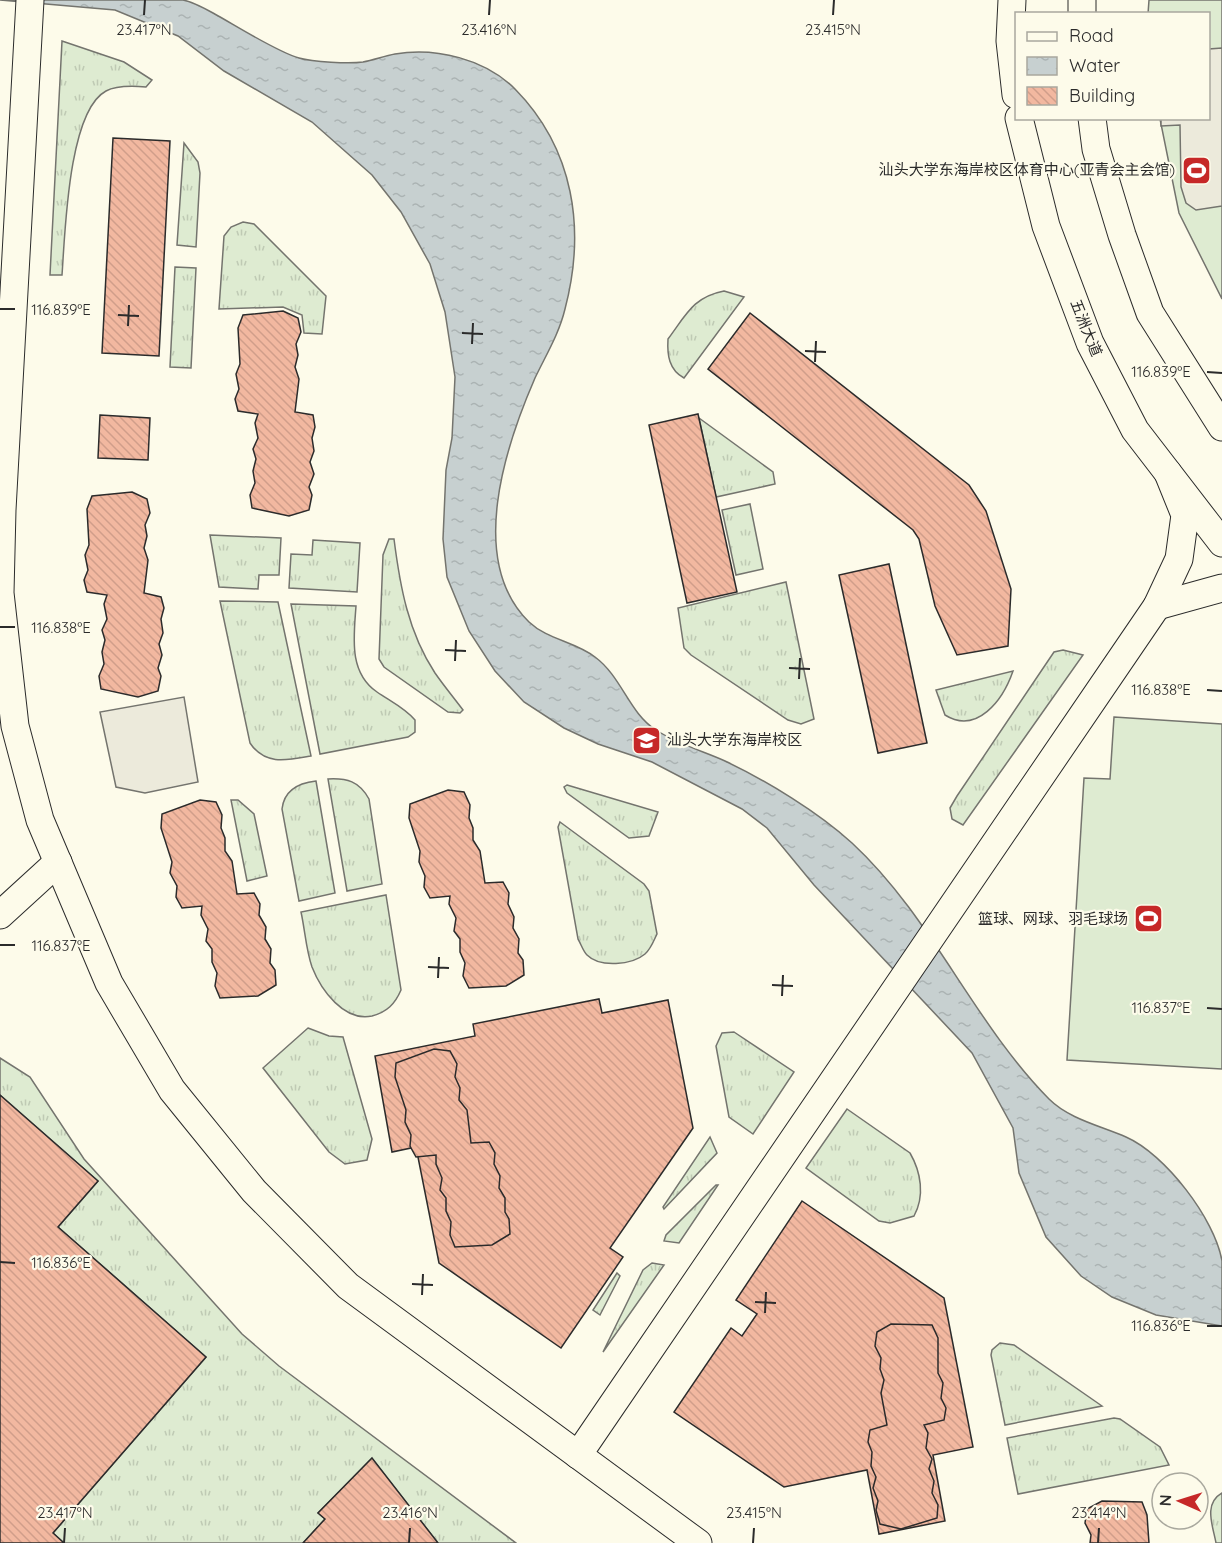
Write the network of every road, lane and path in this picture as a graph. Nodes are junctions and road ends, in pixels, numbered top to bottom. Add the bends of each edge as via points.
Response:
1 (30, 0) edge
2 (1011, 0) edge
3 (1015, 80) edge
4 (1020, 120) edge
5 (1092, 120) edge
6 (1222, 427) edge
7 (1168, 473) junction
8 (1222, 543) edge
9 (1222, 588) edge
10 (1157, 606) junction
11 (58, 862) junction
12 (0, 915) edge
13 (578, 1455) junction
14 (698, 1543) edge

1 - 11 main road via 0,593 15,726 40,820
2 - 3 main road via 1010,41
4 - 7 main road, 五洲大道 via 1046,226 1090,343 1135,430
5 - 6 main road via 1096,149 1150,313
7 - 8 main road, 五洲大道
7 - 10 main road via 1185,515 1179,559
9 - 10 main road
10 - 13 main road
11 - 12 main road
11 - 13 main road via 109,983 172,1090 254,1191 348,1286
13 - 14 main road

